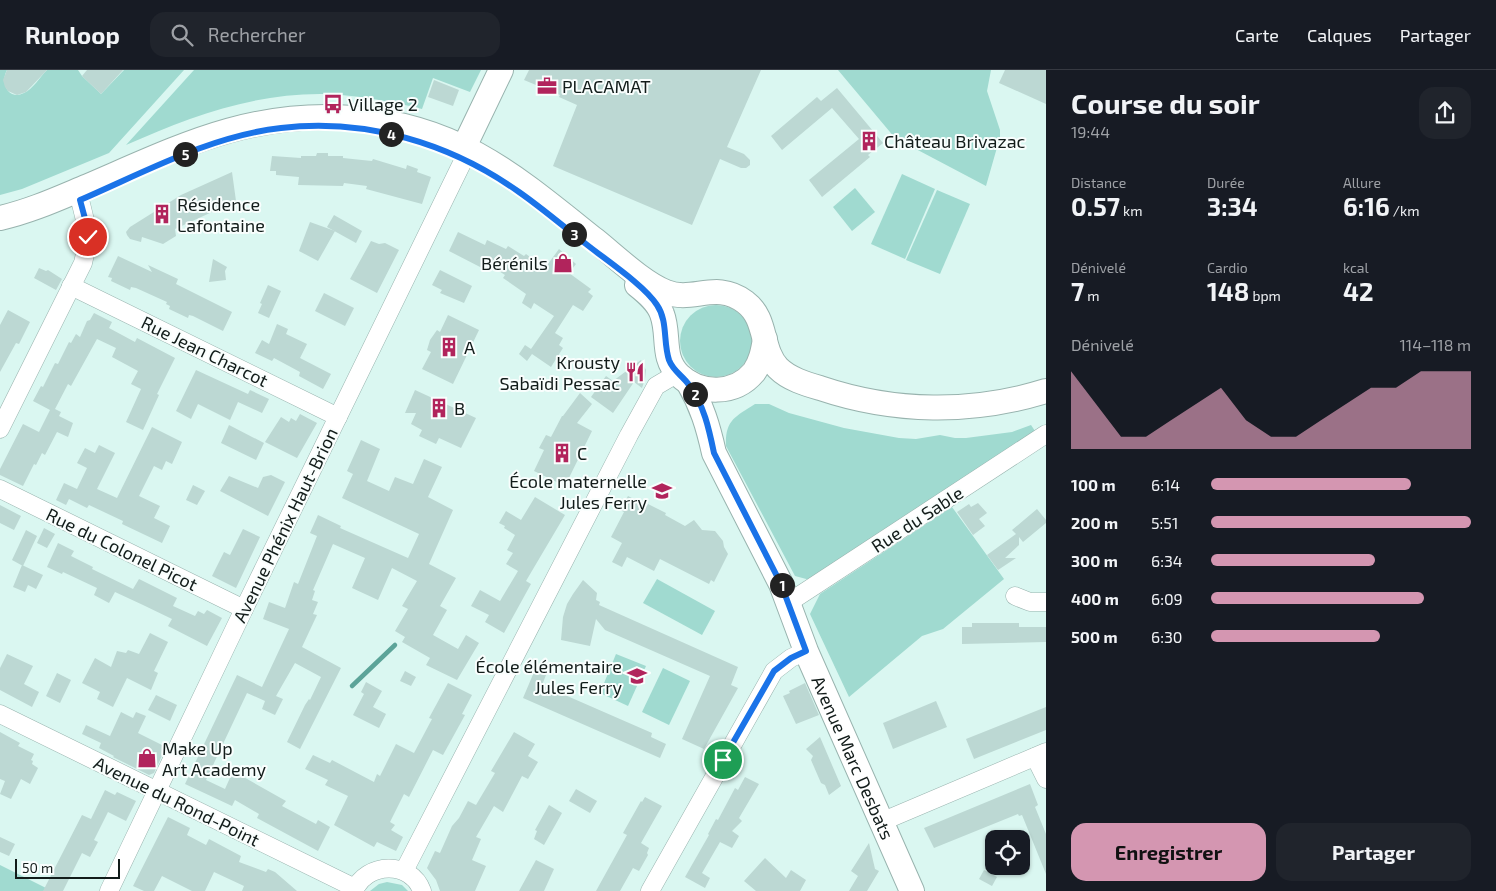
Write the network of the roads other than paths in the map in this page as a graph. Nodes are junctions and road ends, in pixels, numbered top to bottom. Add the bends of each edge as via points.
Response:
1 (501, 70) edge
2 (464, 153) junction
3 (80, 200) junction
4 (0, 218) edge
5 (0, 226) edge
6 (71, 286) junction
7 (699, 294) junction
8 (666, 335) junction
9 (765, 339) junction
10 (683, 378) junction
11 (738, 384) junction
12 (1046, 391) edge
13 (1046, 400) edge
14 (338, 416) junction
15 (0, 429) edge
16 (710, 432) junction
17 (1046, 434) edge
18 (0, 489) edge
19 (1015, 596) dead end
20 (1046, 602) edge
21 (788, 603) junction
22 (244, 609) junction
23 (806, 651) junction
24 (0, 714) edge
25 (1041, 754) edge
26 (1046, 779) edge
27 (157, 791) junction
28 (881, 822) junction
29 (404, 871) junction
30 (354, 890) edge
31 (109, 891) edge
32 (422, 891) edge
33 (650, 891) edge
34 (912, 891) edge

1 - 2 main road
2 - 3 main road via 376,131 333,126 282,128 210,144
2 - 4 main road via 437,135 382,121 327,116 278,119 195,140 34,208
2 - 7 main road via 486,158 525,184 655,287 677,295
2 - 8 main road via 520,192 633,281 657,304
2 - 14 street, Avenue Phénix Haut-Brion
3 - 5 main road
3 - 6 street via 88,237 83,263
6 - 14 street, Rue Jean Charcot
6 - 15 street
7 - 8 main road via 676,310
7 - 9 main road via 724,292 748,304 757,314
8 - 10 main road via 670,362
9 - 11 main road via 762,356 754,371
9 - 12 main road via 772,360 786,375 834,393 876,402 910,407 960,407 1008,401
10 - 11 main road via 703,389 720,390
10 - 16 main road, Avenue Marc Desbats via 697,398
10 - 29 street via 656,386
11 - 13 main road via 761,381 781,384 832,403 910,416 986,414
11 - 16 main road via 726,399
14 - 22 street, Avenue Phénix Haut-Brion
16 - 21 main road, Avenue Marc Desbats via 714,453 773,566
17 - 21 street, Rue du Sable
18 - 22 street, Rue du Colonel Picot
19 - 20 street via 1030,602
21 - 23 main road, Avenue Marc Desbats
22 - 27 street, Avenue Phénix Haut-Brion
23 - 28 main road, Avenue Marc Desbats
23 - 33 street via 774,671
24 - 27 street, Avenue du Rond-Point
25 - 26 street
25 - 28 street
27 - 30 street, Avenue du Rond-Point
27 - 31 street, Avenue Phénix Haut-Brion
28 - 34 main road, Avenue Marc Desbats
29 - 30 street via 381,868 366,876
29 - 32 street via 414,878

